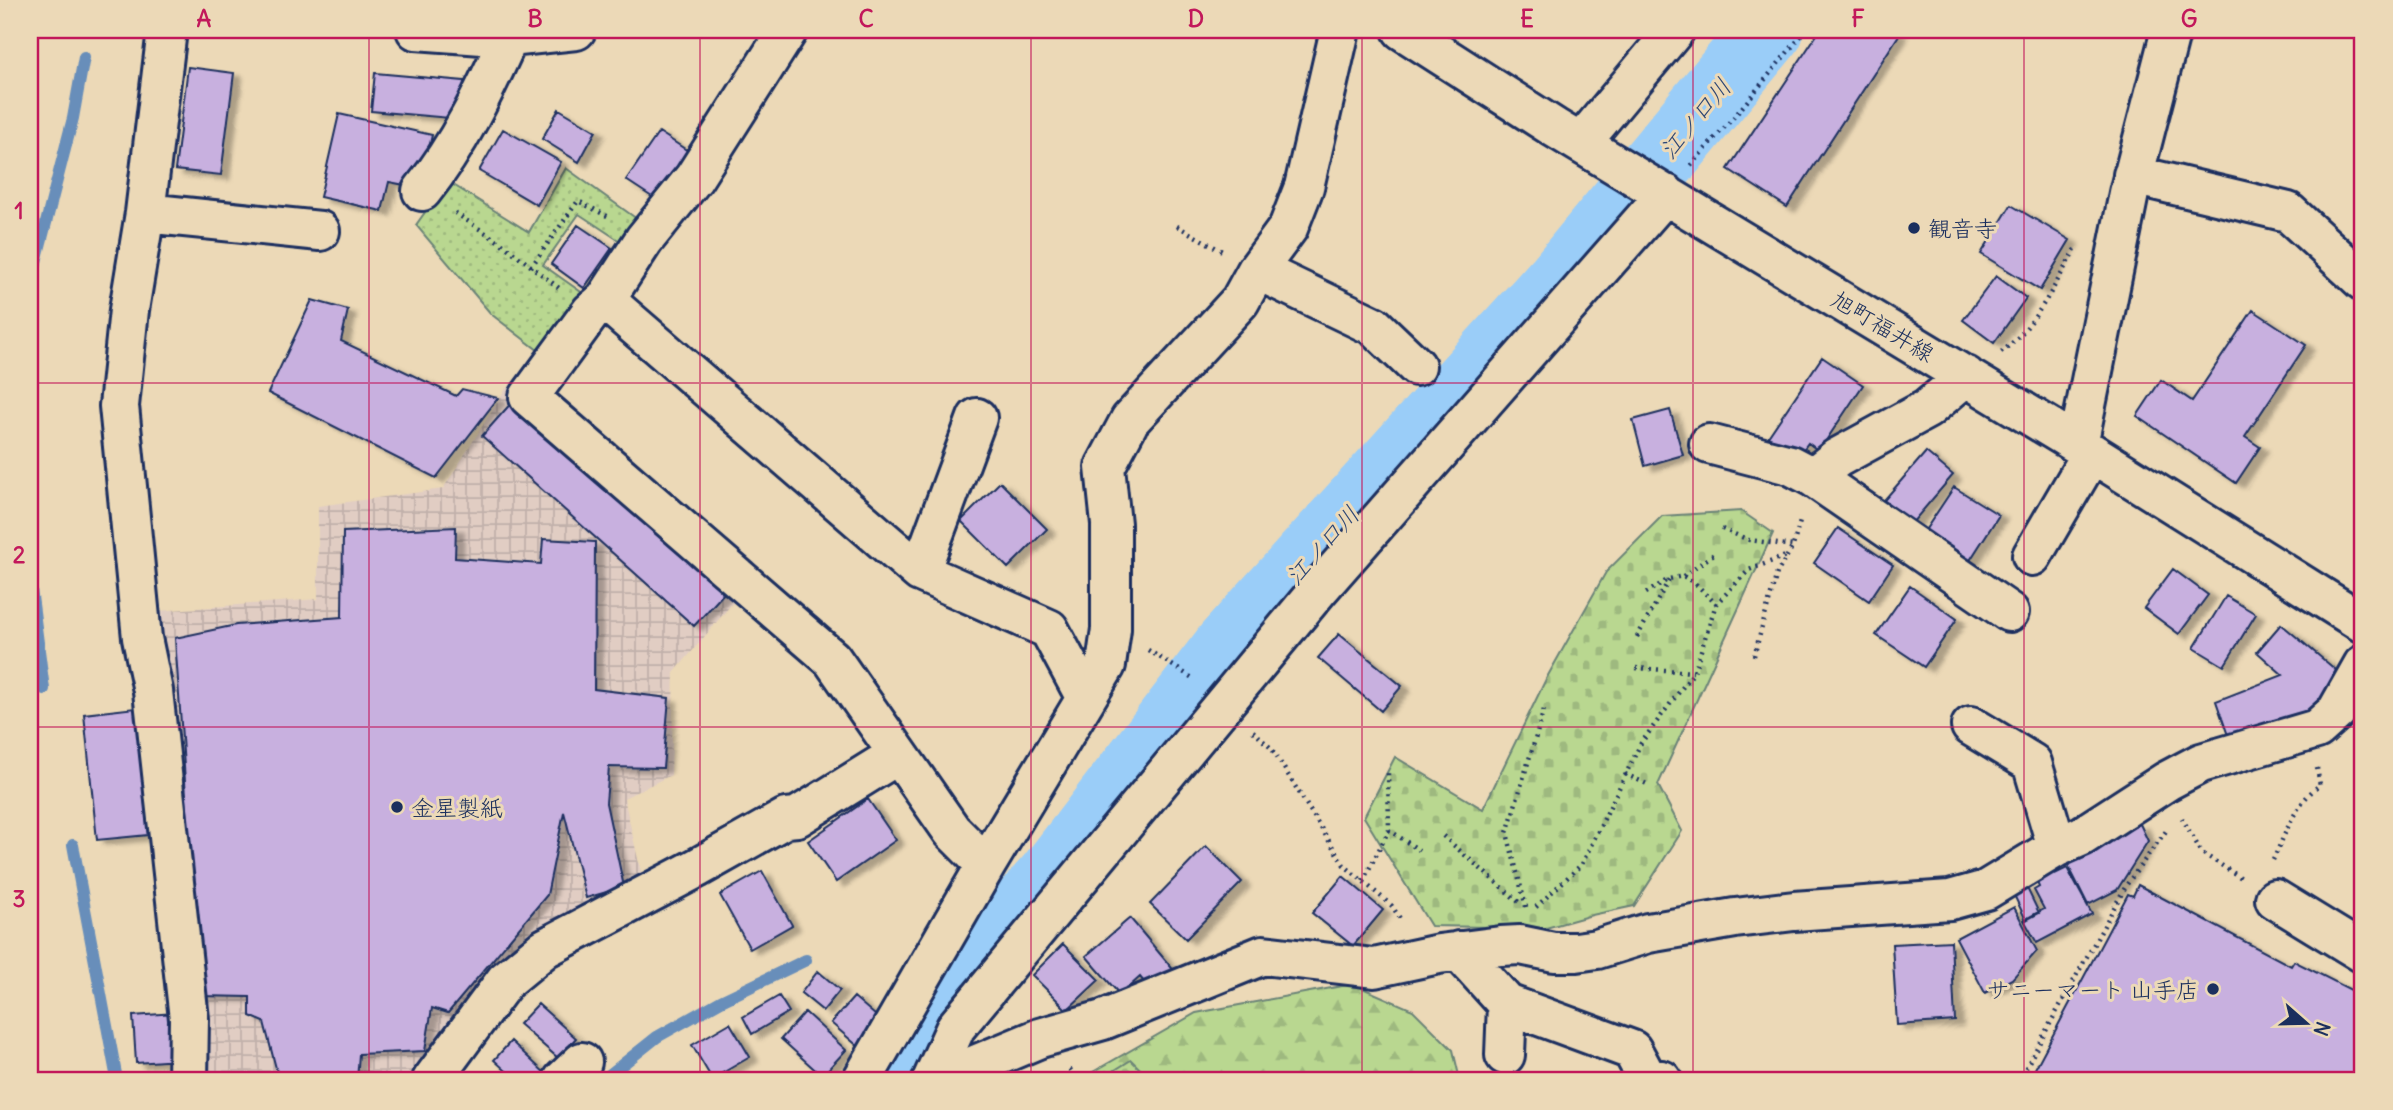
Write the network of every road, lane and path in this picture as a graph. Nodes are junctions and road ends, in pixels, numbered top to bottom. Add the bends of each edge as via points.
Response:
1 (167, 30) edge
2 (416, 30) edge
3 (576, 30) edge
4 (788, 30) edge
5 (1340, 30) edge
6 (1402, 30) edge
7 (1675, 30) edge
8 (1805, 30) edge
9 (2171, 30) edge
10 (509, 37) junction
11 (1581, 143) junction
12 (2133, 175) junction
13 (422, 191) joint
14 (1664, 193) junction
15 (145, 213) junction
16 (1177, 226) dead end
17 (320, 231) dead end
18 (644, 240) junction
19 (2076, 247) dead end
20 (531, 267) junction
21 (1257, 271) junction
22 (2363, 281) edge
23 (598, 306) junction
24 (1416, 366) dead end
25 (1966, 376) junction
26 (977, 418) dead end
27 (1709, 444) dead end
28 (2085, 449) junction
29 (1813, 477) junction
30 (1722, 529) dead end
31 (1793, 546) junction
32 (1714, 554) dead end
33 (1788, 555) junction
34 (2032, 556) dead end
35 (920, 572) junction
36 (1683, 576) junction
37 (1669, 579) junction
38 (1646, 593) dead end
39 (1716, 604) junction
40 (2009, 612) dead end
41 (2363, 623) edge
42 (1637, 637) dead end
43 (1754, 656) dead end
44 (2363, 665) edge
45 (1636, 668) dead end
46 (1694, 672) junction
47 (1086, 698) junction
48 (1226, 704) junction
49 (1545, 706) dead end
50 (1971, 726) dead end
51 (897, 755) junction
52 (2324, 759) dead end
53 (2317, 768) junction
54 (1388, 772) dead end
55 (2304, 772) dead end
56 (1625, 774) junction
57 (1647, 784) dead end
58 (2189, 810) dead end
59 (2171, 823) dead end
60 (1389, 830) junction
61 (1443, 836) dead end
62 (2057, 847) junction
63 (1419, 850) dead end
64 (986, 865) junction
65 (1363, 881) junction
66 (2266, 894) junction
67 (1529, 910) junction
68 (1521, 915) dead end
69 (2363, 953) edge
70 (1441, 955) junction
71 (1507, 1004) junction
72 (1505, 1055) dead end
73 (1074, 1074) dead end
74 (876, 1078) edge
75 (188, 1080) edge
76 (432, 1080) edge
77 (932, 1080) edge
78 (939, 1080) edge
79 (1077, 1080) edge
80 (1662, 1080) edge
81 (2019, 1080) edge

1 - 15 street
2 - 10 street
3 - 10 street
4 - 18 street via 694,178
5 - 21 street via 1304,187 1288,228
6 - 11 street, 旭町福井線
7 - 11 street
8 - 14 path via 1740,111
9 - 12 street
10 - 13 street via 444,164
11 - 14 street, 旭町福井線
12 - 22 street via 2288,212
12 - 28 street
13 - 20 path
14 - 25 street, 旭町福井線
14 - 48 street via 1318,589
15 - 17 street
15 - 75 street via 119,406 189,1019
16 - 21 path
18 - 20 path via 578,201
18 - 23 street
19 - 25 path via 2016,340
20 - 23 path
21 - 24 street via 1374,326
21 - 47 street via 1240,301 1130,420 1105,467 1111,524 1111,629 1105,665
23 - 35 street
23 - 51 street via 529,397 832,659
25 - 28 street, 旭町福井線
25 - 29 street via 1927,409 1837,458
26 - 35 street
27 - 29 street via 1790,465
28 - 34 street
28 - 41 street, 旭町福井線
29 - 31 path
29 - 40 street
30 - 31 path via 1749,540
31 - 33 path
32 - 36 path
33 - 39 path via 1749,570
33 - 43 path via 1777,573
35 - 47 street via 1049,629
36 - 37 path
36 - 39 path
37 - 38 path
37 - 42 path
39 - 46 path
44 - 62 street via 2337,711 2317,729 2201,763
45 - 46 path
46 - 56 path via 1641,743
47 - 64 street
48 - 65 path via 1272,749 1344,865
48 - 77 street via 956,1027
49 - 67 path via 1507,833
50 - 62 street via 2032,763
51 - 64 street via 952,831
51 - 76 street via 797,817 786,818 545,948 505,981
52 - 53 path
53 - 55 path
53 - 66 path via 2320,785 2297,810
54 - 60 path
56 - 57 path
56 - 67 path via 1582,864
58 - 66 path via 2179,813 2202,853
59 - 81 path via 2127,884
60 - 63 path
60 - 65 path
61 - 67 path
62 - 70 street via 1986,890 1950,900 1735,918 1648,933 1576,952 1520,945
64 - 74 street
65 - 70 path
66 - 69 street
67 - 68 path
70 - 71 street
70 - 78 street via 1374,968 1263,955
71 - 72 street
71 - 80 street via 1632,1050 1647,1078
73 - 79 path

